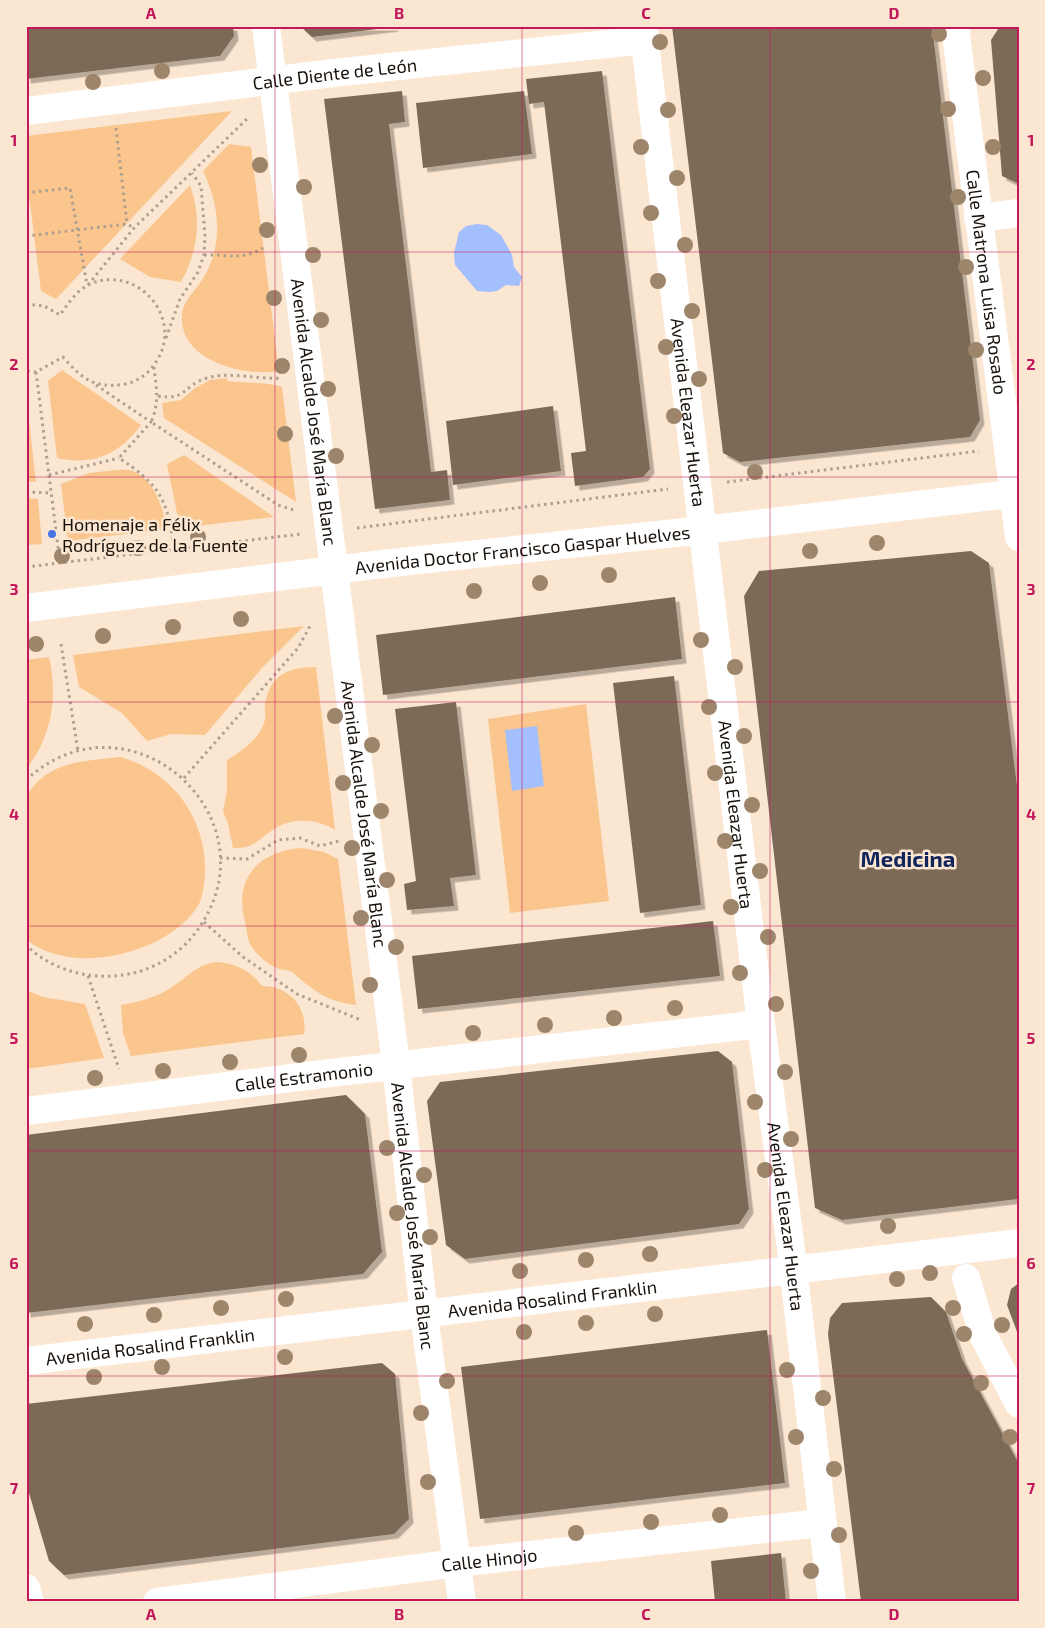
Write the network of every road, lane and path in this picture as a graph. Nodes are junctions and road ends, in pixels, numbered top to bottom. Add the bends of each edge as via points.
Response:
1 (266, 26) edge
2 (955, 26) edge
3 (644, 33) edge
4 (273, 80) junction
5 (26, 112) edge
6 (252, 114) dead end
7 (116, 120) dead end
8 (192, 172) junction
9 (26, 193) edge
10 (1019, 213) edge
11 (978, 218) junction
12 (126, 224) junction
13 (134, 228) junction
14 (76, 230) junction
15 (26, 236) edge
16 (269, 244) dead end
17 (204, 255) junction
18 (87, 285) junction
19 (26, 291) edge
20 (27, 304) edge
21 (166, 339) junction
22 (154, 365) junction
23 (26, 371) edge
24 (36, 372) junction
25 (286, 376) dead end
26 (94, 383) junction
27 (158, 396) junction
28 (151, 422) junction
29 (986, 450) dead end
30 (119, 458) junction
31 (49, 475) junction
32 (721, 482) dead end
33 (676, 488) dead end
34 (26, 492) edge
35 (51, 493) junction
36 (1016, 493) edge
37 (300, 512) dead end
38 (352, 528) dead end
39 (704, 530) junction
40 (306, 534) dead end
41 (1019, 538) edge
42 (173, 542) dead end
43 (59, 555) dead end
44 (26, 567) edge
45 (334, 570) junction
46 (26, 608) edge
47 (314, 619) dead end
48 (62, 644) dead end
49 (78, 750) junction
50 (184, 778) junction
51 (26, 780) edge
52 (343, 840) dead end
53 (220, 858) junction
54 (204, 922) junction
55 (27, 947) edge
56 (88, 976) junction
57 (365, 1022) dead end
58 (761, 1024) junction
59 (396, 1065) junction
60 (120, 1075) dead end
61 (26, 1111) edge
62 (1019, 1243) edge
63 (793, 1269) junction
64 (966, 1278) dead end
65 (424, 1314) junction
66 (26, 1361) edge
67 (1019, 1404) edge
68 (821, 1523) junction
69 (457, 1563) junction
70 (26, 1588) edge
71 (30, 1602) edge
72 (158, 1602) edge
73 (462, 1602) edge
74 (832, 1602) edge

1 - 4 street, Avenida Alcalde José María Blanc
2 - 11 street, Calle Matrona Luisa Rosado
3 - 4 street, Calle Diente de León
3 - 39 street, Avenida Eleazar Huerta
4 - 5 street, Calle Diente de León
4 - 45 street, Avenida Alcalde José María Blanc
6 - 8 path
7 - 12 path
8 - 13 path
8 - 17 path via 201,186 206,236
9 - 14 path via 70,188
10 - 11 street
11 - 36 street, Calle Matrona Luisa Rosado
12 - 13 path
12 - 14 path
13 - 18 path
14 - 15 path
14 - 18 path
16 - 17 path via 244,257
17 - 21 path via 198,272 180,299
18 - 20 path via 60,315 44,306
18 - 21 path via 104,280 124,281 142,288 156,302 164,320
19 - 20 path
21 - 22 path via 160,358
22 - 26 path via 148,373 131,383 112,387
22 - 27 path
23 - 24 path
24 - 26 path via 64,357 79,375
24 - 31 path
25 - 27 path via 264,379 220,376 195,383 182,395 172,398
26 - 28 path
27 - 28 path
28 - 30 path
28 - 37 path via 278,505
29 - 32 path
30 - 31 path
30 - 42 path via 158,490 169,514
31 - 35 path
33 - 38 path
34 - 35 path
35 - 43 path
36 - 39 street, Avenida Doctor Francisco Gaspar Huelves
36 - 41 street, Calle Matrona Luisa Rosado
39 - 45 street, Avenida Doctor Francisco Gaspar Huelves
39 - 58 street, Avenida Eleazar Huerta
40 - 44 path
45 - 46 street, Avenida Doctor Francisco Gaspar Huelves
45 - 59 street, Avenida Alcalde José María Blanc
47 - 50 path via 298,648
48 - 49 path
49 - 50 path via 108,748 145,754
49 - 51 path via 58,758
50 - 53 path via 210,814 218,835
52 - 53 path via 320,846 300,838 278,840 247,859
53 - 54 path via 214,902
54 - 56 path via 173,956 154,967 133,974
54 - 57 path via 243,957 297,994
55 - 56 path via 53,964
56 - 60 path
58 - 59 street, Calle Estramonio
58 - 63 street, Avenida Eleazar Huerta
59 - 61 street, Calle Estramonio
59 - 65 street, Avenida Alcalde José María Blanc
62 - 63 street, Avenida Rosalind Franklin
63 - 65 street, Avenida Rosalind Franklin
63 - 68 street, Avenida Eleazar Huerta
64 - 67 street via 984,1337
65 - 66 street, Avenida Rosalind Franklin
65 - 69 street, Avenida Alcalde José María Blanc
68 - 69 street, Calle Hinojo
68 - 74 street, Avenida Eleazar Huerta
69 - 72 street, Calle Hinojo
69 - 73 street, Avenida Alcalde José María Blanc
70 - 71 street

